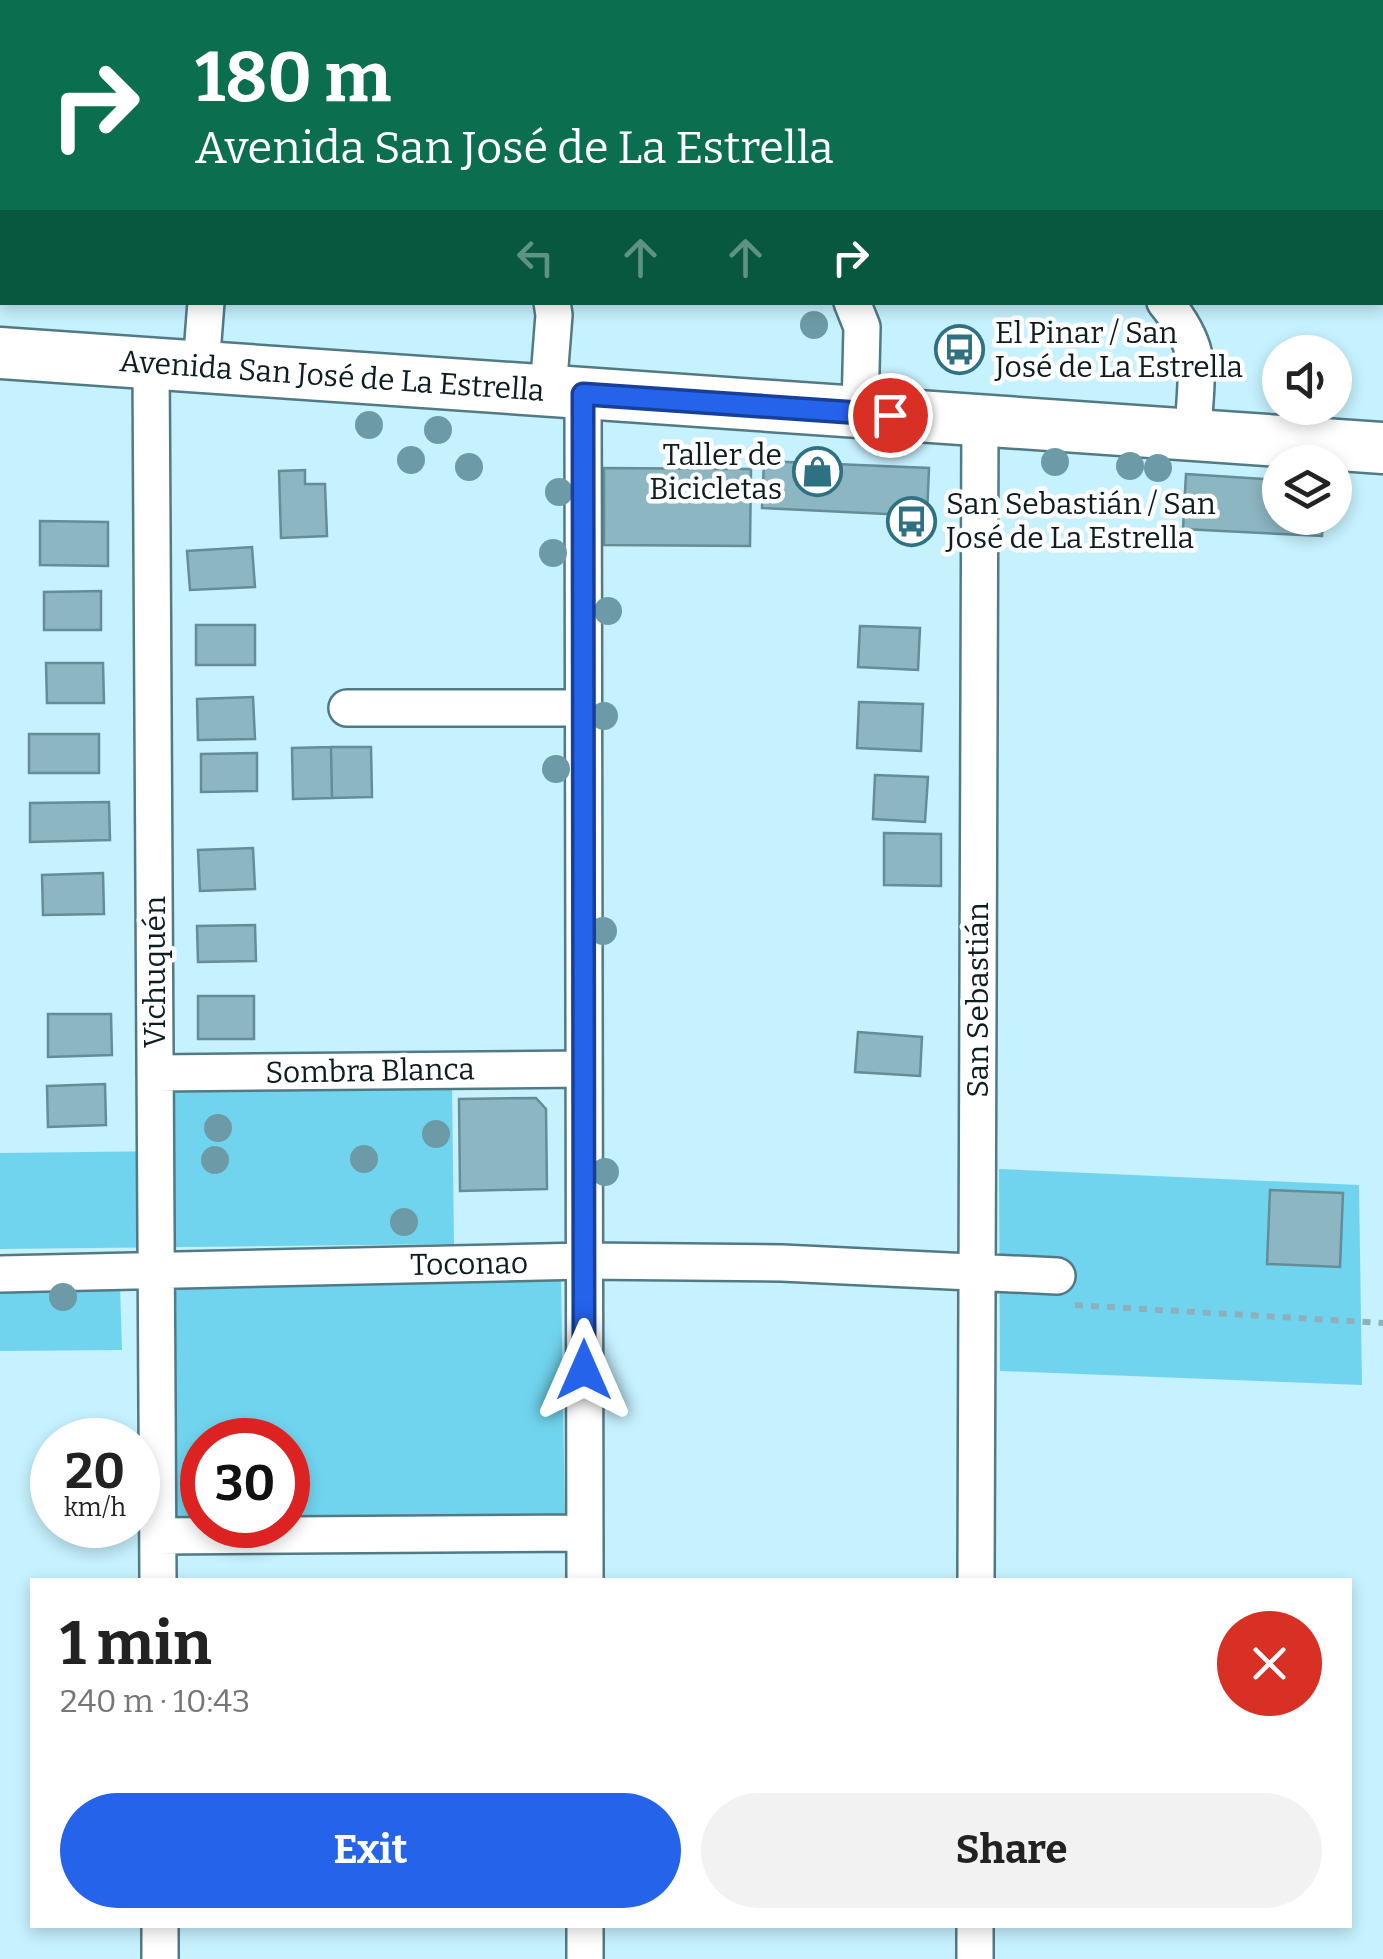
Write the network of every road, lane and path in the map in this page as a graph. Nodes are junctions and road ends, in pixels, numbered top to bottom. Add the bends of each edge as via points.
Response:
1 (206, 305) edge
2 (552, 305) edge
3 (853, 305) edge
4 (1167, 305) edge
5 (0, 352) edge
6 (152, 363) junction
7 (201, 367) junction
8 (566, 392) junction
9 (860, 414) junction
10 (980, 420) junction
11 (1193, 436) junction
12 (1383, 448) edge
13 (347, 708) dead end
14 (584, 708) junction
15 (584, 1069) junction
16 (155, 1074) junction
17 (584, 1260) junction
18 (156, 1270) junction
19 (978, 1273) junction
20 (0, 1274) edge
21 (1066, 1290) joint
22 (1383, 1323) edge
23 (157, 1418) edge
24 (584, 1533) junction
25 (160, 1536) edge
26 (158, 1548) edge
27 (158, 1578) edge
28 (584, 1578) edge
29 (976, 1578) edge
30 (160, 1928) edge
31 (585, 1928) edge
32 (975, 1928) edge
33 (160, 1959) edge
34 (585, 1959) edge
35 (975, 1959) edge

1 - 7 street
2 - 8 street
3 - 9 street via 862,327
4 - 11 street via 1195,352
5 - 6 main road, Avenida San José de La Estrella
6 - 7 main road, Avenida San José de La Estrella
6 - 16 street, Vichuquén
7 - 8 main road, Avenida San José de La Estrella
8 - 9 main road, Avenida San José de La Estrella
8 - 14 street
9 - 10 main road, Avenida San José de La Estrella
10 - 11 main road, Avenida San José de La Estrella
10 - 19 street, San Sebastián
11 - 12 main road, Avenida San José de La Estrella
13 - 14 street
14 - 15 street
15 - 16 street, Sombra Blanca
15 - 17 street
16 - 18 street, Vichuquén
17 - 18 street, Toconao
17 - 19 street, Toconao
17 - 24 street
18 - 20 street, Toconao
18 - 23 street, Vichuquén
19 - 21 street, Toconao
19 - 29 street, San Sebastián
21 - 22 path
24 - 25 street
24 - 28 street
26 - 27 street, Vichuquén
30 - 33 street
31 - 34 street
32 - 35 street

